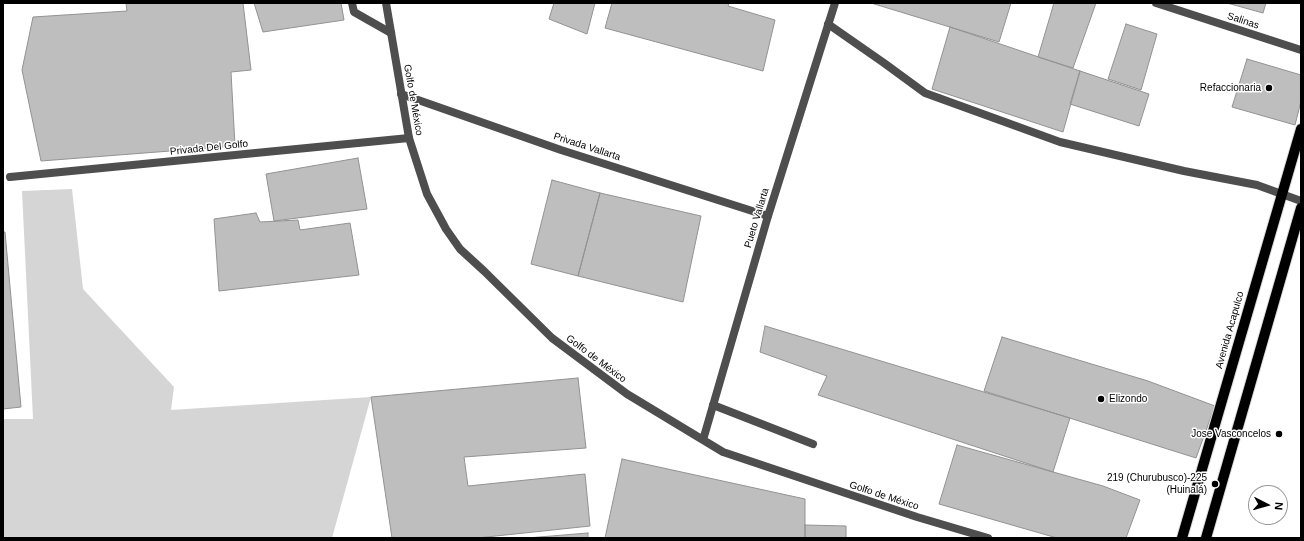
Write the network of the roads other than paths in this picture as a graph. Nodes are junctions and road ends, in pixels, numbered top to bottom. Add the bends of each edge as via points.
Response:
1 (352, 3) edge
2 (386, 3) edge
3 (835, 3) edge
4 (1156, 3) edge
5 (828, 24) junction
6 (391, 33) junction
7 (1301, 50) edge
8 (401, 94) junction
9 (1301, 129) edge
10 (409, 138) junction
11 (10, 177) dead end
12 (1282, 194) junction
13 (1301, 201) edge
14 (1301, 208) edge
15 (768, 216) junction
16 (713, 404) junction
17 (703, 440) junction
18 (813, 444) dead end
19 (988, 538) edge
20 (1182, 538) edge
21 (1206, 538) edge

1 - 6 street via 354,12
2 - 6 street, Golfo de México
3 - 5 street, Pueto Vallarta
4 - 7 street, Salinas
5 - 12 street via 925,93 1060,142 1257,185
5 - 15 street, Pueto Vallarta
6 - 8 street, Golfo de México
8 - 10 street, Golfo de México
8 - 15 street, Privada Vallarta via 562,150
9 - 12 main road, Avenida Acapulco
10 - 11 street, Privada Del Golfo
10 - 17 street, Golfo de México via 428,194 446,229 460,249 552,338 627,394
12 - 13 street
12 - 20 main road, Avenida Acapulco
14 - 21 main road
15 - 16 street, Pueto Vallarta
16 - 17 street, Pueto Vallarta
16 - 18 street
17 - 19 street, Golfo de México via 723,452 754,463

